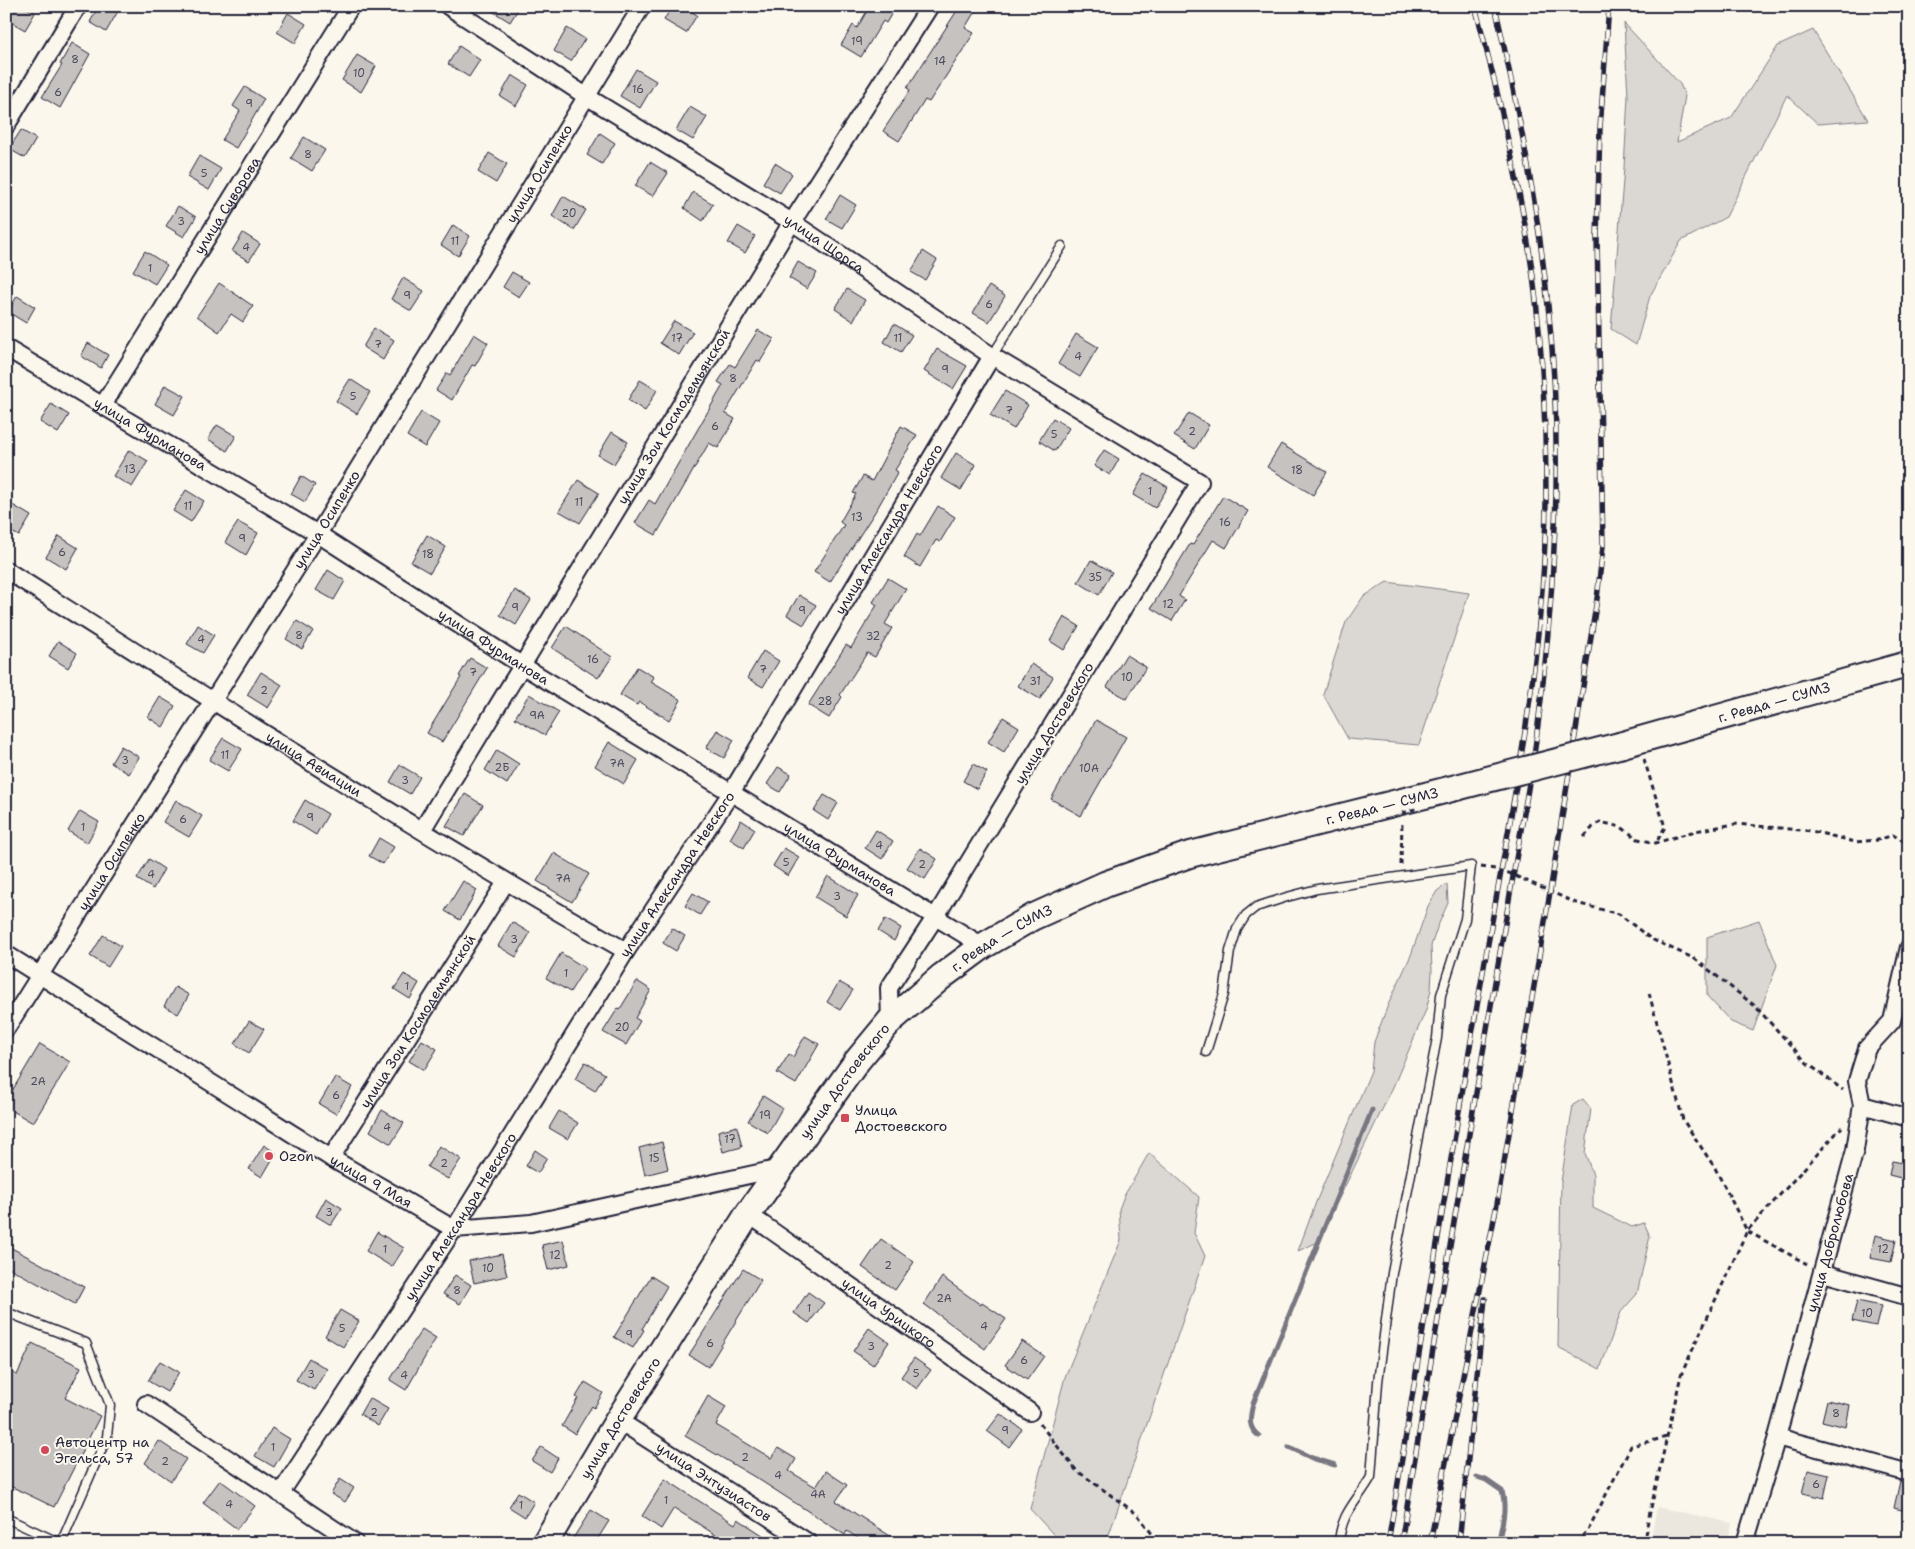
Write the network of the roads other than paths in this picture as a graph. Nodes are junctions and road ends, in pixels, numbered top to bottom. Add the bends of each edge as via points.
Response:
1 (78, 6) edge
2 (351, 6) edge
3 (448, 6) edge
4 (642, 6) edge
5 (930, 6) edge
6 (586, 96) junction
7 (6, 126) edge
8 (792, 222) junction
9 (1062, 246) dead end
10 (6, 348) edge
11 (992, 356) junction
12 (103, 405) junction
13 (1200, 482) joint
14 (318, 534) junction
15 (6, 570) edge
16 (1909, 664) edge
17 (523, 666) junction
18 (212, 701) junction
19 (731, 793) junction
20 (422, 830) junction
21 (506, 882) junction
22 (936, 916) junction
23 (983, 946) junction
24 (1909, 947) edge
25 (626, 951) junction
26 (6, 954) edge
27 (41, 975) junction
28 (890, 1021) junction
29 (6, 1029) edge
30 (1206, 1052) dead end
31 (1862, 1105) junction
32 (1909, 1118) edge
33 (331, 1158) junction
34 (781, 1168) junction
35 (748, 1214) junction
36 (454, 1229) junction
37 (1823, 1273) junction
38 (1909, 1297) edge
39 (6, 1312) edge
40 (146, 1404) dead end
41 (1030, 1412) road end
42 (618, 1420) junction
43 (1777, 1437) junction
44 (1909, 1473) edge
45 (280, 1494) junction
46 (6, 1518) edge
47 (61, 1543) edge
48 (355, 1543) edge
49 (545, 1543) edge
50 (809, 1543) edge
51 (1339, 1543) edge
52 (1745, 1543) edge

1 - 7 street
2 - 12 street, улица Суворова
3 - 6 street, улица Щорса
4 - 6 street, улица Осипенко
5 - 8 street, улица Зои Космодемьянской
6 - 8 street, улица Щорса
6 - 14 street, улица Осипенко
8 - 11 street, улица Щорса
8 - 17 street, улица Зои Космодемьянской
9 - 11 lane, улица Александра Невского
10 - 12 street, улица Фурманова
11 - 13 street, улица Щорса
11 - 19 street, улица Александра Невского
12 - 14 street, улица Фурманова
13 - 22 street, улица Достоевского
14 - 17 street, улица Фурманова
14 - 18 street, улица Осипенко
15 - 18 street, улица Авиации
16 - 23 main road, г. Ревда — СУМЗ, bridge via 1621,745 1188,855 1106,884 1033,917
17 - 19 street, улица Фурманова
17 - 20 street, улица Зои Космодемьянской
18 - 20 street, улица Авиации
18 - 27 street, улица Осипенко
19 - 22 street, улица Фурманова
19 - 25 street, улица Александра Невского
20 - 21 street, улица Авиации
21 - 25 street, улица Авиации
21 - 33 street, улица Зои Космодемьянской
22 - 23 street, улица Фурманова
22 - 28 street, улица Достоевского via 889,988
23 - 28 main road, г. Ревда — СУМЗ
24 - 31 street, улица Добролюбова via 1892,1021 1867,1048 1857,1080
25 - 36 street, улица Александра Невского
26 - 27 street, улица 9 Мая
27 - 29 street, улица Осипенко
27 - 33 street, улица 9 Мая
28 - 34 main road, улица Достоевского via 857,1061
30 - 51 lane via 1224,994 1230,951 1237,929 1256,907 1317,889 1471,866 1465,919 1442,995 1437,1038 1392,1273 1378,1382 1371,1477 1345,1514
31 - 32 street
31 - 37 street, улица Добролюбова via 1855,1150
33 - 36 street, улица 9 Мая
34 - 35 main road, улица Достоевского
34 - 36 street via 531,1223
35 - 41 street, улица Урицкого
35 - 42 main road, улица Достоевского
36 - 45 street, улица Александра Невского
37 - 38 street
37 - 43 street, улица Добролюбова
39 - 47 lane via 86,1343 110,1405 107,1437
40 - 45 street
42 - 49 main road, улица Достоевского
42 - 50 street, улица Энтузиастов
43 - 44 street
43 - 52 street, улица Добролюбова
45 - 48 street
46 - 47 lane

